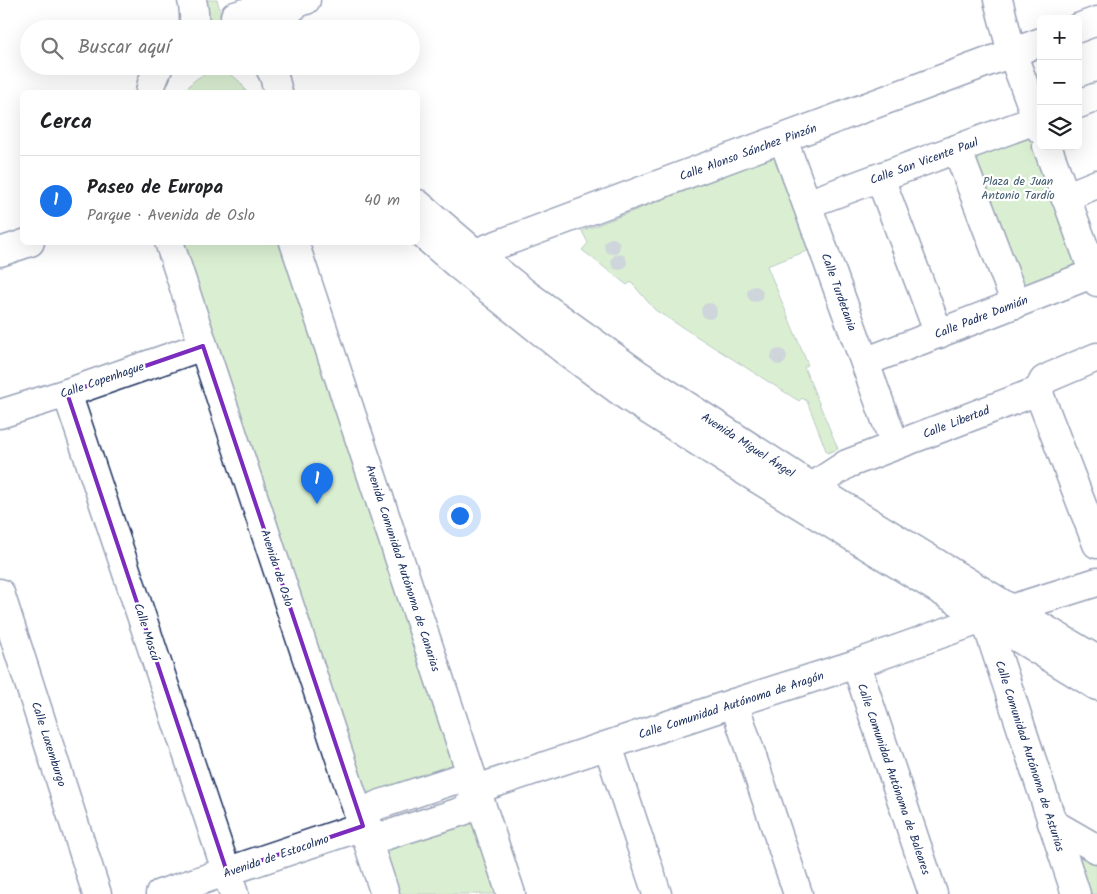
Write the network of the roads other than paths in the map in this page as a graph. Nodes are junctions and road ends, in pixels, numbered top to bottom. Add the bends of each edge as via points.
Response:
1 (192, 0) edge
2 (998, 0) edge
3 (303, 1) edge
4 (234, 15) edge
5 (194, 20) edge
6 (279, 20) edge
7 (1097, 21) edge
8 (1082, 27) edge
9 (1037, 44) edge
10 (1012, 53) junction
11 (274, 75) edge
12 (278, 90) edge
13 (1097, 96) edge
14 (1082, 102) edge
15 (1037, 117) edge
16 (1037, 123) edge
17 (783, 139) junction
18 (957, 149) junction
19 (1049, 150) edge
20 (880, 178) junction
21 (1097, 184) edge
22 (1066, 196) junction
23 (807, 204) junction
24 (420, 206) edge
25 (420, 231) edge
26 (21, 245) edge
27 (170, 245) edge
28 (295, 245) edge
29 (0, 252) edge
30 (466, 259) junction
31 (1096, 276) edge
32 (1016, 304) junction
33 (939, 334) junction
34 (204, 346) junction
35 (1097, 357) edge
36 (865, 362) junction
37 (1038, 391) junction
38 (67, 393) junction
39 (0, 414) edge
40 (895, 445) junction
41 (812, 487) junction
42 (1097, 544) edge
43 (1097, 582) edge
44 (0, 593) edge
45 (1011, 609) junction
46 (985, 618) junction
47 (1097, 660) edge
48 (856, 664) junction
49 (1097, 686) edge
50 (734, 703) junction
51 (608, 746) junction
52 (477, 789) junction
53 (1052, 823) junction
54 (363, 826) junction
55 (1097, 850) edge
56 (230, 883) edge
57 (97, 894) edge
58 (160, 894) edge
59 (385, 894) edge
60 (512, 894) edge
61 (657, 894) edge
62 (798, 894) edge
63 (933, 894) edge
64 (1076, 894) edge

1 - 5 street
2 - 10 street
3 - 4 street via 282,2
3 - 6 street via 289,8
7 - 8 street
9 - 10 street, Calle Alonso Sánchez Pinzón
10 - 15 street
10 - 17 street, Calle Alonso Sánchez Pinzón
11 - 12 street
13 - 14 street
16 - 18 street, Calle San Vicente Paul
17 - 23 street, Calle Turdetania
17 - 30 street, Calle Alonso Sánchez Pinzón
18 - 20 street, Calle San Vicente Paul
18 - 32 street
19 - 22 street
20 - 23 street, Calle San Vicente Paul
20 - 33 street
21 - 22 street
22 - 31 street
23 - 36 street, Calle Turdetania
24 - 30 street, Avenida Miguel Ángel
25 - 30 street, Avenida Miguel Ángel
26 - 29 street
27 - 34 street, Avenida de Oslo
28 - 52 street, Avenida Comunidad Autónoma de Canarias
30 - 41 street, Avenida Miguel Ángel via 525,293 639,375
30 - 46 street, Avenida Miguel Ángel via 562,349 628,397
31 - 32 street, Calle Padre Damián
32 - 33 street, Calle Padre Damián
33 - 36 street, Calle Padre Damián
34 - 38 street, Calle Copenhague
34 - 54 street, Avenida de Oslo
35 - 37 street, Calle Libertad via 1044,380
36 - 40 street, Calle Turdetania
37 - 40 street, Calle Libertad
37 - 42 street
38 - 39 street, Calle Copenhague
38 - 56 street, Calle Moscú
40 - 41 street, Calle Libertad via 847,464
41 - 45 street, Avenida Miguel Ángel
43 - 45 street
44 - 57 street, Calle Luxemburgo
45 - 47 street, Avenida Miguel Ángel
46 - 48 street, Calle Comunidad Autónoma de Aragón
46 - 49 street, Avenida Miguel Ángel
46 - 53 street, Calle Comunidad Autónoma de Asturias
48 - 50 street, Calle Comunidad Autónoma de Aragón
48 - 63 street, Calle Comunidad Autónoma de Baleares
50 - 51 street, Calle Comunidad Autónoma de Aragón
50 - 62 street
51 - 52 street, Calle Comunidad Autónoma de Aragón
51 - 61 street
52 - 54 street via 472,803 463,811 449,816 384,836 373,834
52 - 60 street, Avenida Comunidad Autónoma de Canarias
53 - 55 street
53 - 64 street, Calle Comunidad Autónoma de Asturias
54 - 56 street, Avenida de Estocolmo
54 - 59 street, Avenida de Oslo
56 - 58 street, Avenida de Estocolmo

